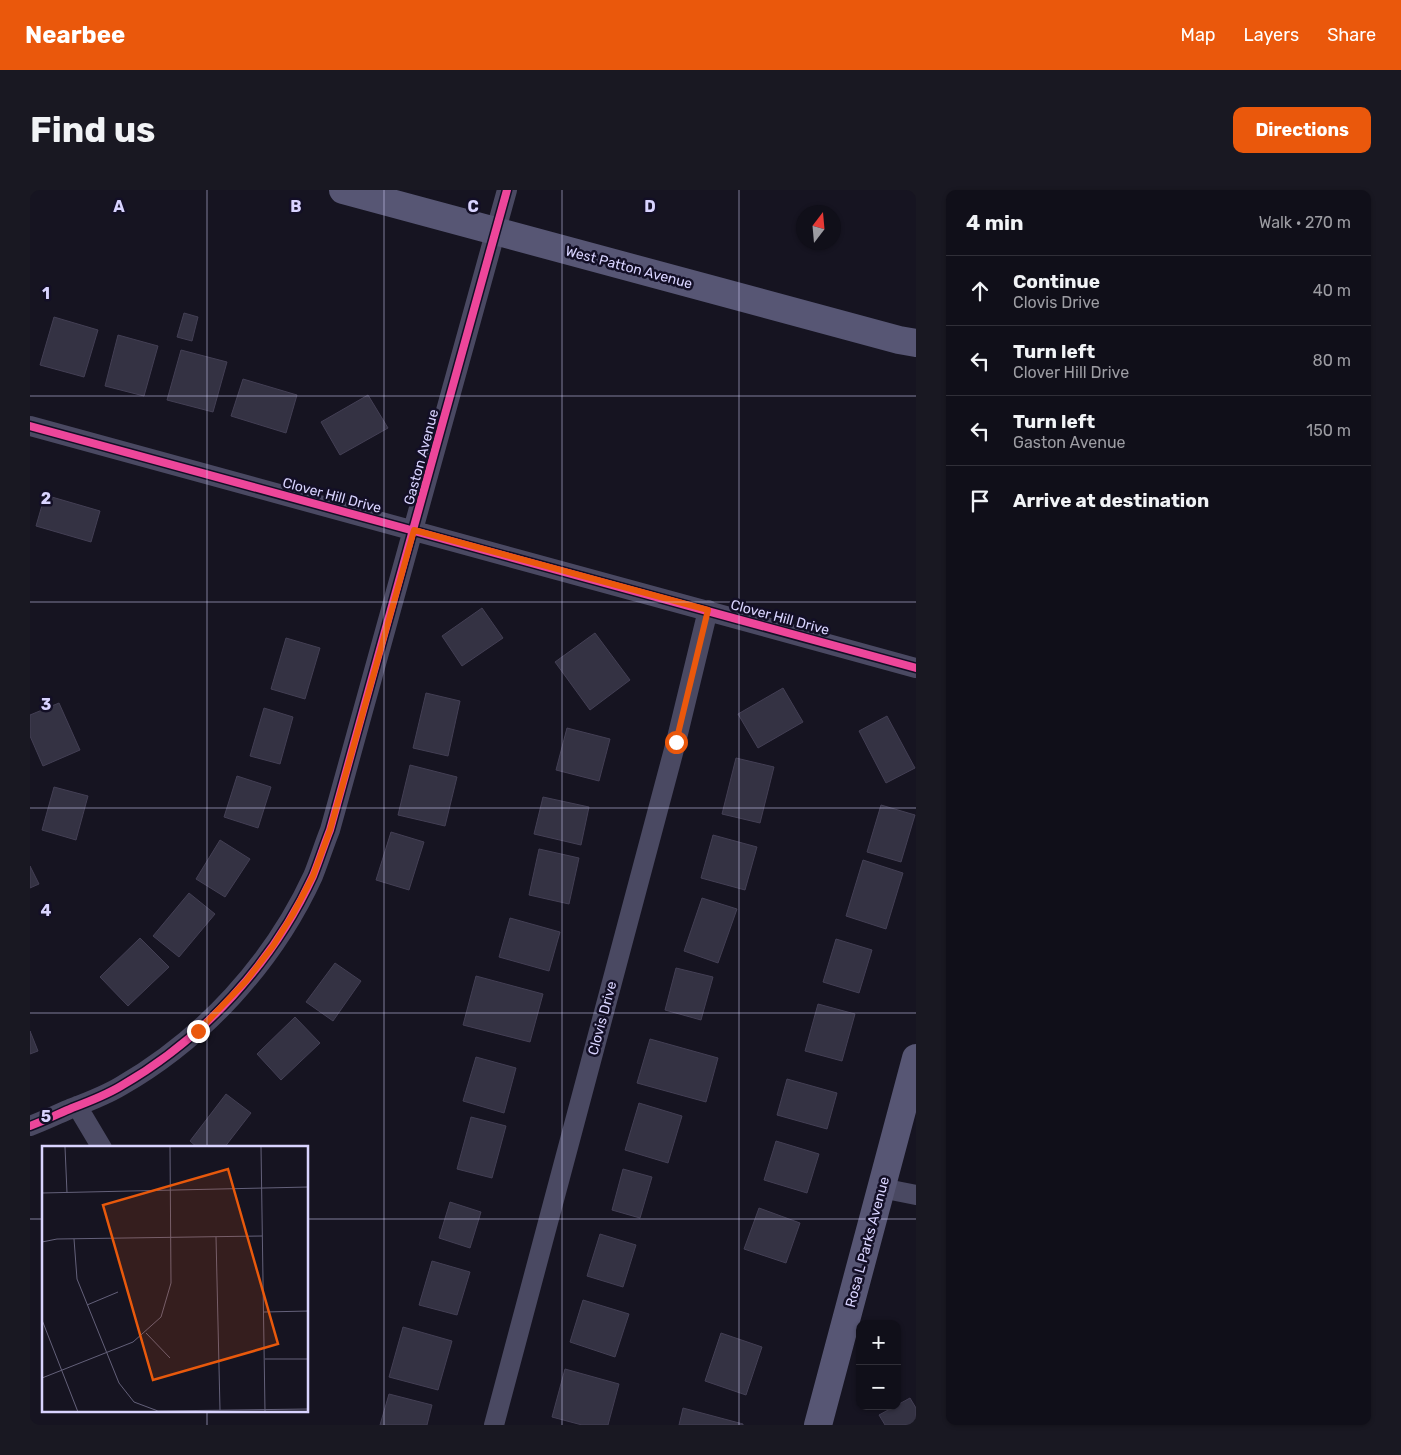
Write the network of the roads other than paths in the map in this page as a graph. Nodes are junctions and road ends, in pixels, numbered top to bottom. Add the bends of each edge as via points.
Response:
1 (343, 190) edge
2 (507, 190) edge
3 (496, 232) junction
4 (916, 343) edge
5 (30, 426) edge
6 (414, 530) junction
7 (708, 610) junction
8 (916, 668) edge
9 (916, 1058) edge
10 (77, 1106) junction
11 (30, 1126) edge
12 (101, 1146) edge
13 (881, 1188) junction
14 (916, 1195) edge
15 (494, 1425) edge
16 (818, 1425) edge

1 - 3 street, West Patton Avenue
2 - 3 street, Gaston Avenue
3 - 4 street, West Patton Avenue
3 - 6 street, Gaston Avenue
5 - 6 street, Clover Hill Drive
6 - 7 street, Clover Hill Drive
6 - 10 street, Gaston Avenue via 330,830 313,876 293,914 246,981 198,1031 137,1077
7 - 8 street, Clover Hill Drive
7 - 15 street, Clovis Drive
9 - 13 street, Rosa L Parks Avenue
10 - 11 street, Gaston Avenue
10 - 12 street
13 - 14 street
13 - 16 street, Rosa L Parks Avenue

